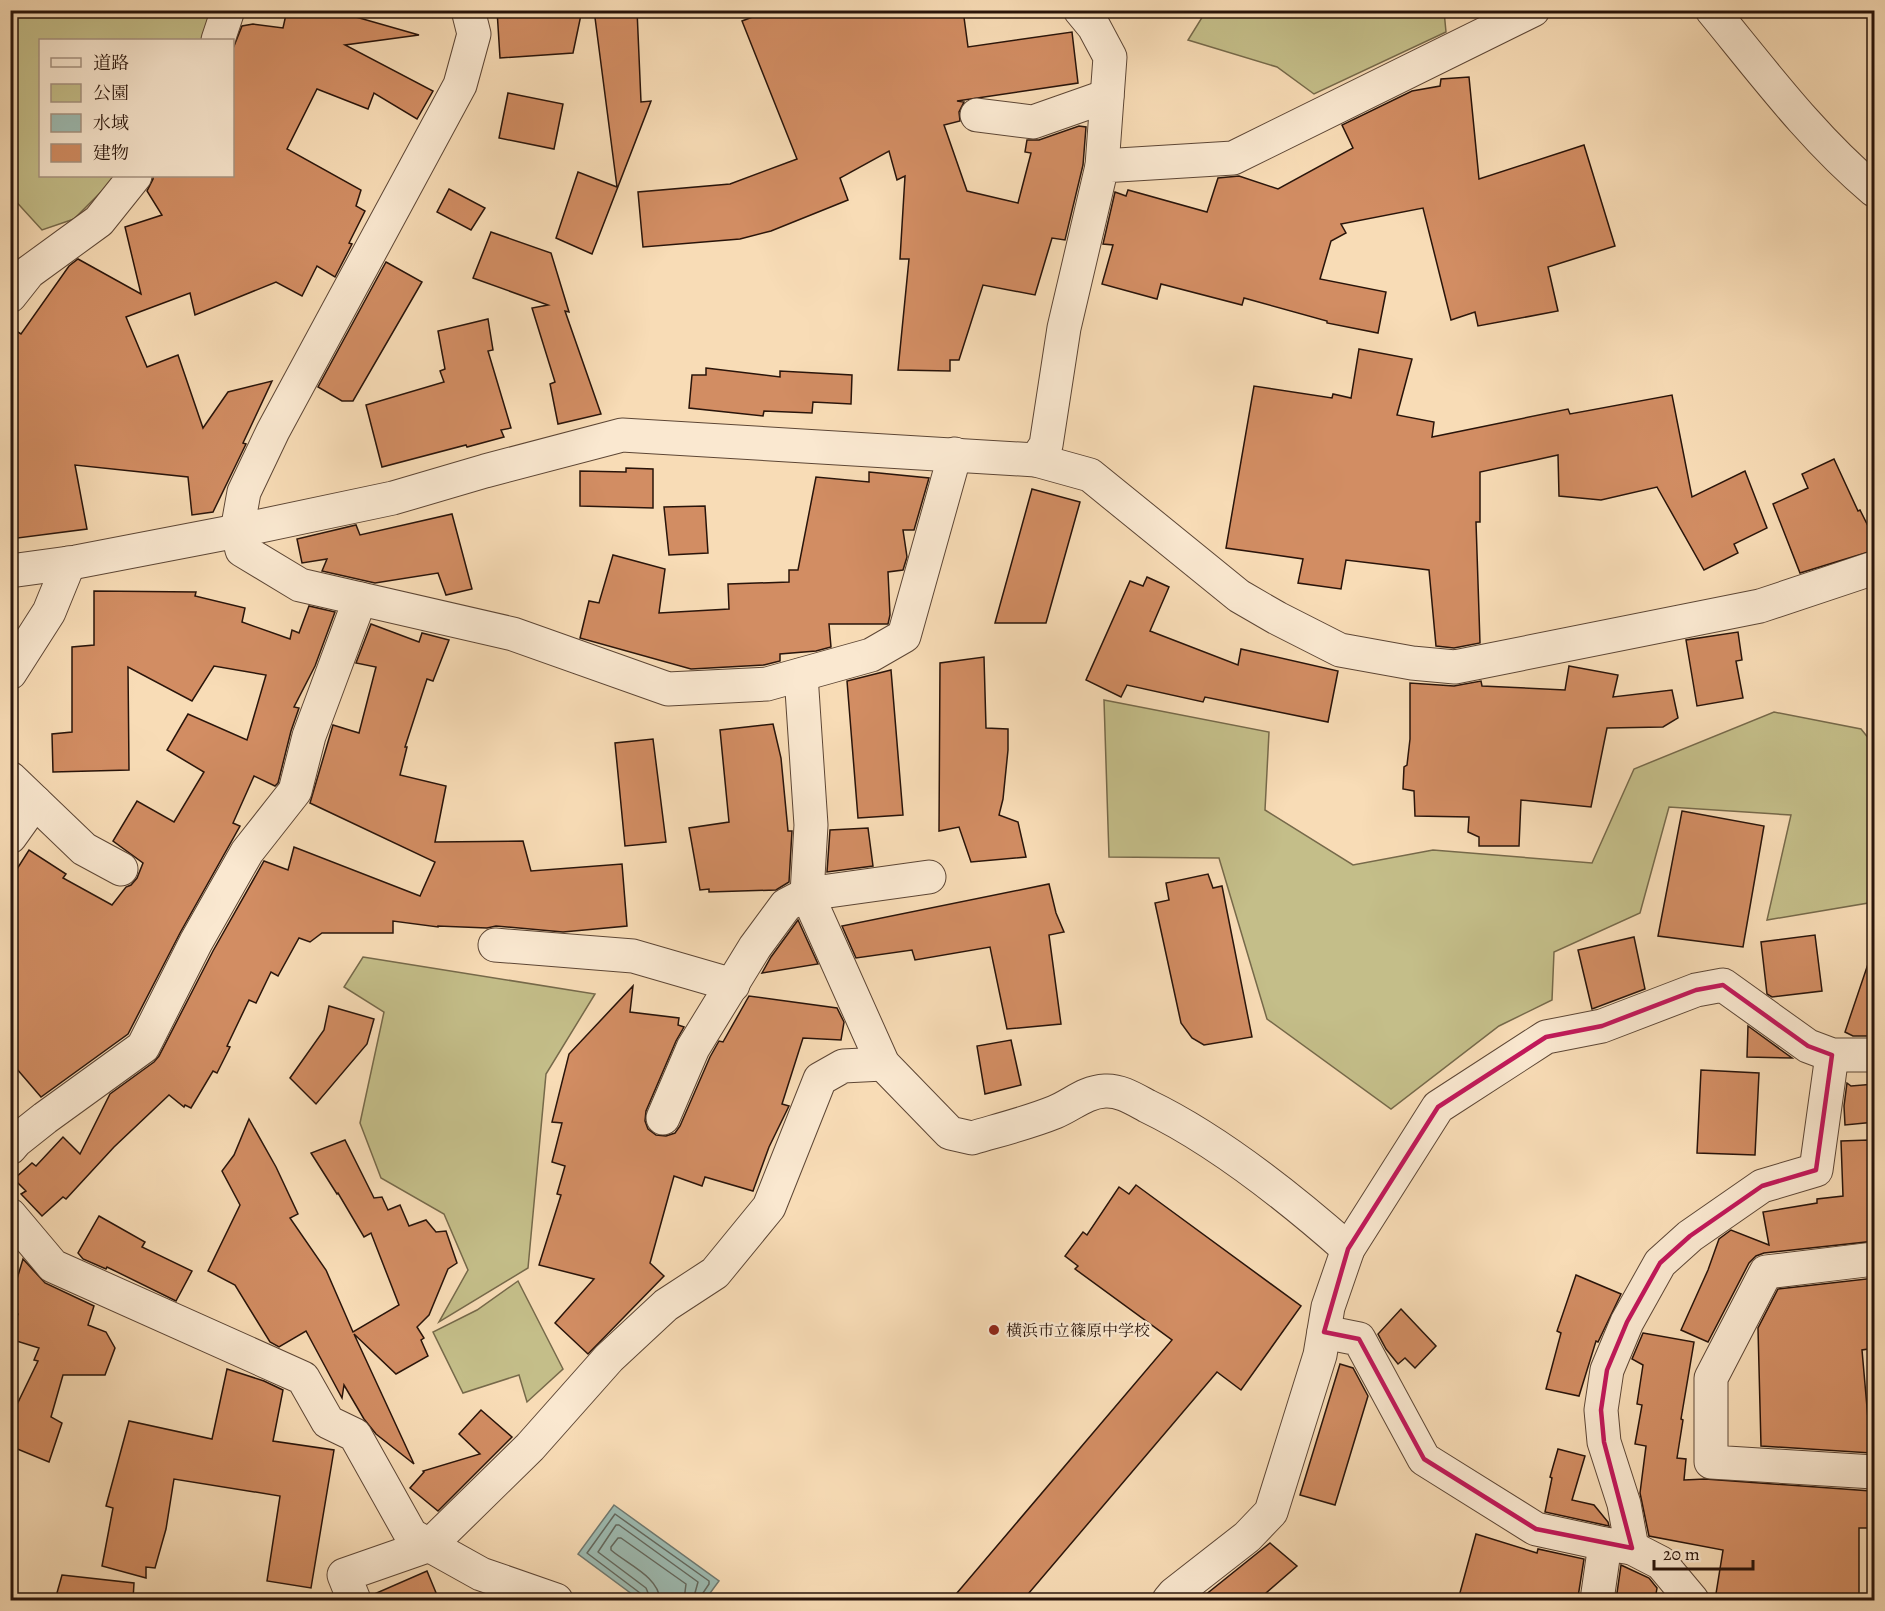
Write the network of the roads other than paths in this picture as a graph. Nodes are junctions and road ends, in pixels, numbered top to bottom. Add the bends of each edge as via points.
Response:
1 (228, 10) edge
2 (468, 10) edge
3 (1080, 10) edge
4 (1533, 10) edge
5 (1712, 10) edge
6 (218, 39) edge
7 (1107, 96) junction
8 (977, 115) dead end
9 (1102, 166) junction
10 (134, 177) edge
11 (1875, 190) edge
12 (10, 296) edge
13 (955, 454) junction
14 (1035, 460) junction
15 (237, 531) junction
16 (69, 563) junction
17 (1875, 568) edge
18 (10, 572) edge
19 (360, 599) junction
20 (10, 673) edge
21 (801, 675) junction
22 (10, 778) edge
23 (34, 802) junction
24 (10, 837) edge
25 (121, 869) dead end
26 (929, 877) dead end
27 (807, 894) junction
28 (495, 945) dead end
29 (733, 985) junction
30 (1832, 1055) junction
31 (1875, 1055) edge
32 (883, 1064) junction
33 (663, 1118) dead end
34 (10, 1148) edge
35 (10, 1215) edge
36 (1348, 1248) junction
37 (1875, 1259) edge
38 (1324, 1332) junction
39 (1875, 1472) edge
40 (430, 1545) junction
41 (1619, 1546) junction
42 (354, 1600) edge
43 (556, 1600) edge
44 (1169, 1600) edge
45 (1597, 1600) edge
46 (1692, 1600) edge

1 - 6 street
2 - 15 street via 474,34 460,85 273,431 244,492
3 - 7 street via 1110,57
4 - 9 street via 1233,158
5 - 11 street via 1812,130
7 - 8 street via 1033,122
7 - 9 street
9 - 14 street via 1064,328 1046,445
10 - 12 street via 99,221 29,272
13 - 14 street
13 - 15 street via 622,435 393,498
13 - 21 street via 904,636 870,656
14 - 17 street via 1090,475 1239,596 1277,618 1340,650 1412,663 1455,667 1760,606
15 - 16 street
15 - 19 street via 242,550 300,585
16 - 18 street
16 - 20 street via 48,612
19 - 21 street via 513,634 668,689 766,684
19 - 34 street via 309,736 295,791 247,852 143,1047
21 - 27 street via 811,825
22 - 23 street
23 - 24 street
23 - 25 street via 84,849
26 - 27 street
27 - 29 street via 786,905
27 - 32 street
28 - 29 street via 633,956
29 - 33 street via 693,1048
30 - 31 street
30 - 36 street via 1808,1046 1723,985 1696,990 1602,1026 1546,1037 1438,1107
30 - 41 street via 1816,1170 1762,1186 1690,1236 1660,1263 1623,1332 1607,1370 1601,1410 1604,1442 1624,1504
32 - 36 street via 950,1133 960,1137 972,1138 1055,1112 1084,1095 1106,1091 1123,1094 1202,1135
32 - 40 street via 843,1066 820,1078 769,1207 715,1273 666,1305 609,1358 530,1447
35 - 40 street via 53,1266 303,1378 328,1422 355,1435 411,1535
36 - 38 street via 1328,1307
37 - 39 street via 1766,1272 1712,1378 1711,1462
38 - 41 street via 1359,1339 1424,1459 1536,1529
38 - 44 street via 1271,1512 1247,1537
40 - 42 street via 344,1575
40 - 43 street via 481,1574
41 - 45 street
41 - 46 street via 1661,1563

